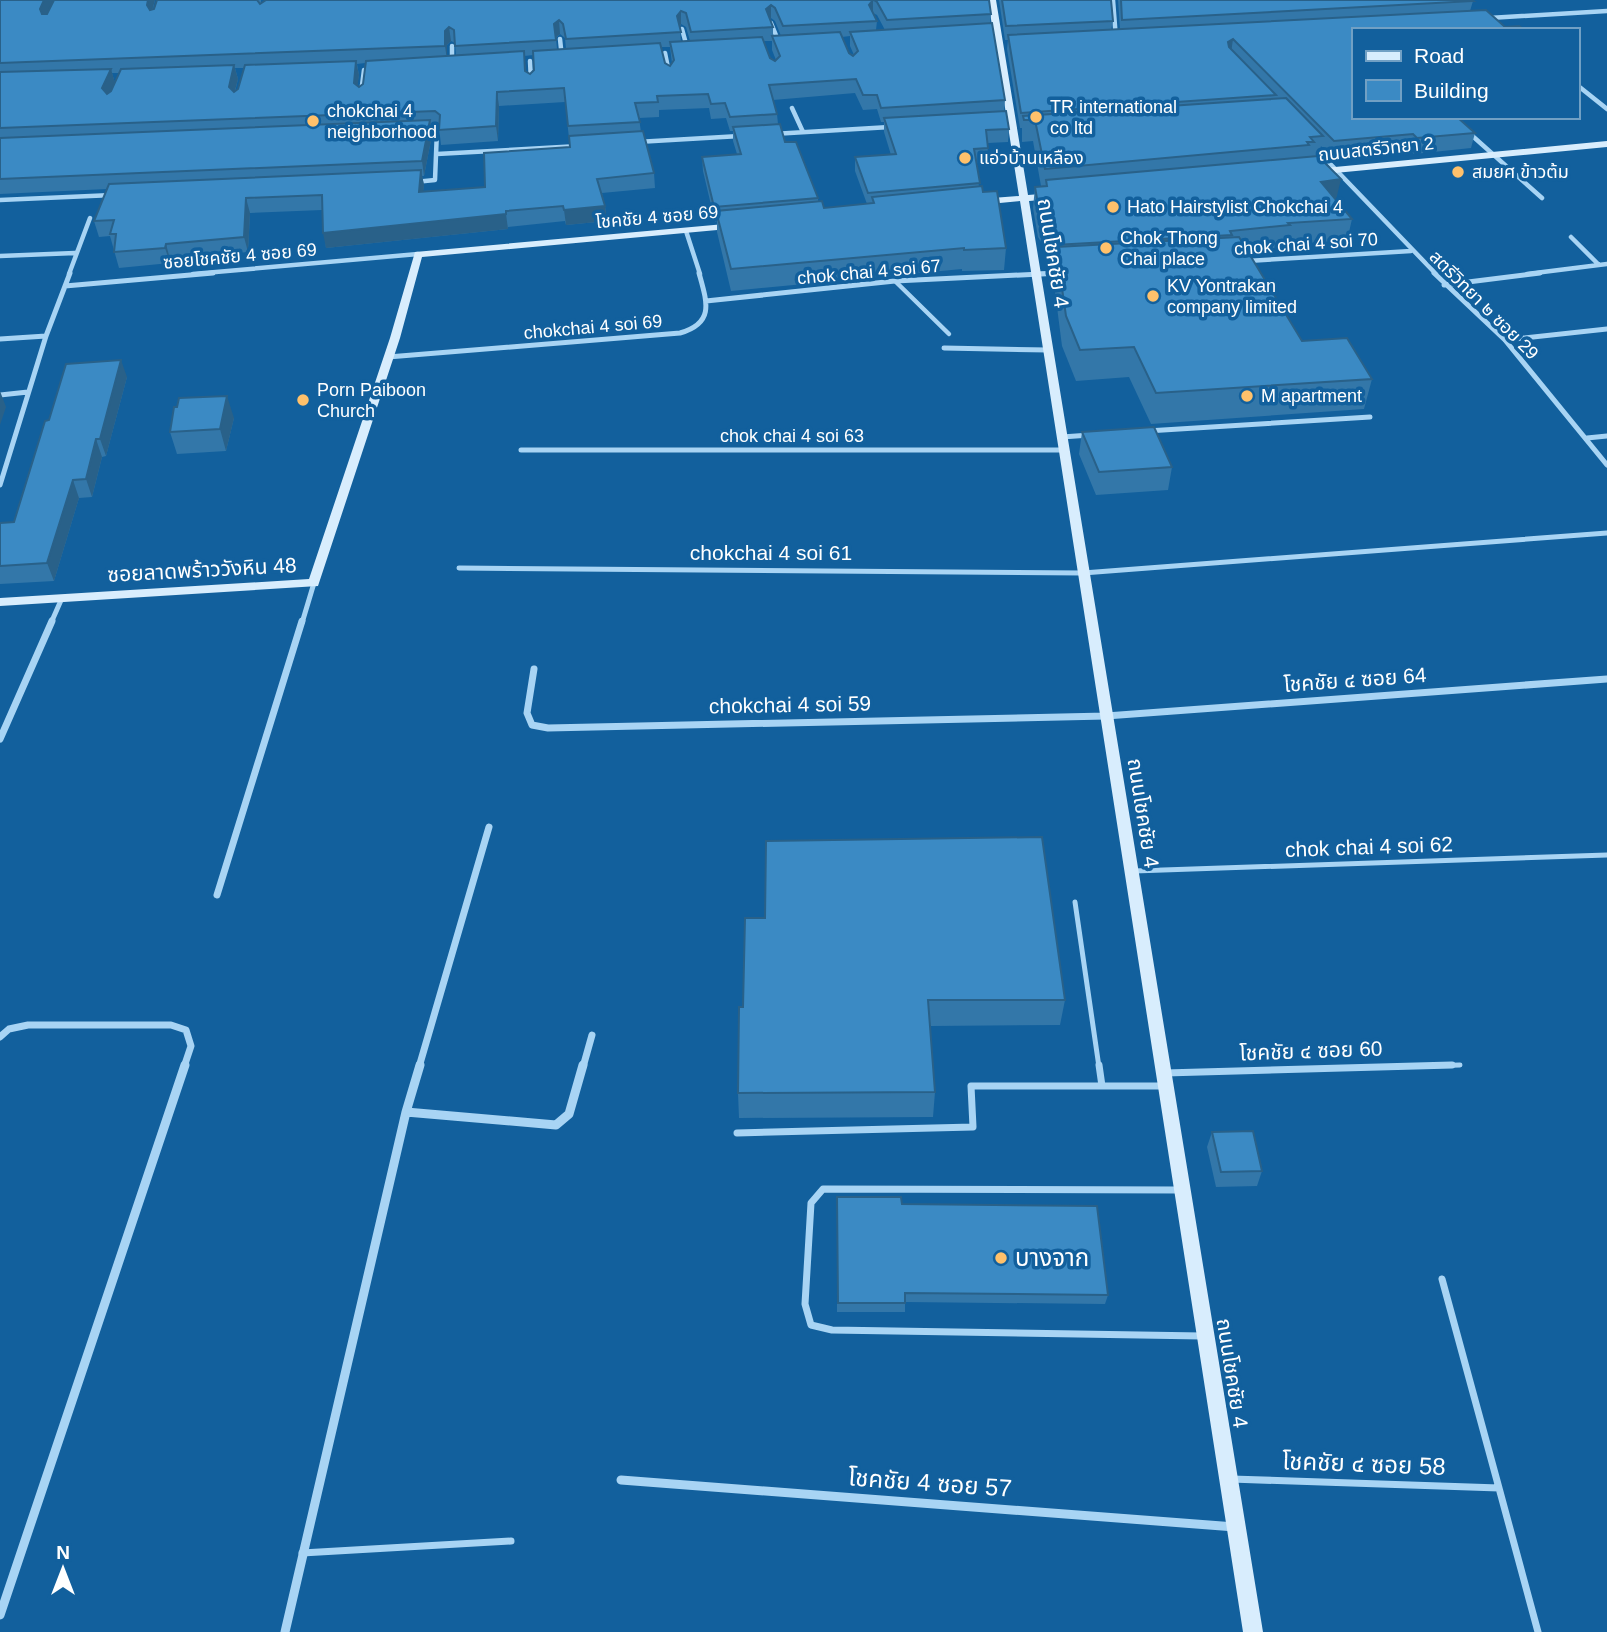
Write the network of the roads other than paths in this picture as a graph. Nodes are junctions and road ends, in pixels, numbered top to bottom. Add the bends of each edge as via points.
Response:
1 (992, 0) edge
2 (1113, 0) edge
3 (1607, 11) edge
4 (1480, 19) edge
5 (771, 23) edge
6 (681, 29) edge
7 (560, 39) edge
8 (1116, 39) junction
9 (1130, 39) edge
10 (1103, 40) edge
11 (793, 45) edge
12 (452, 46) edge
13 (780, 46) junction
14 (766, 47) edge
15 (701, 50) edge
16 (688, 51) junction
17 (653, 53) edge
18 (665, 53) junction
19 (552, 60) edge
20 (530, 61) junction
21 (541, 61) edge
22 (517, 62) edge
23 (465, 64) edge
24 (452, 65) junction
25 (440, 66) edge
26 (351, 70) edge
27 (670, 75) edge
28 (531, 83) edge
29 (1579, 87) edge
30 (360, 97) edge
31 (792, 107) dead end
32 (1607, 109) edge
33 (900, 126) edge
34 (1462, 126) edge
35 (410, 131) edge
36 (803, 132) junction
37 (749, 135) edge
38 (763, 135) edge
39 (1310, 142) edge
40 (627, 143) edge
41 (1607, 144) edge
42 (586, 145) edge
43 (1492, 153) junction
44 (437, 154) junction
45 (1335, 170) junction
46 (1310, 172) edge
47 (412, 182) edge
48 (1064, 194) edge
49 (114, 195) edge
50 (1023, 198) junction
51 (1542, 198) dead end
52 (0, 200) edge
53 (969, 203) edge
54 (90, 218) dead end
55 (754, 224) edge
56 (686, 231) junction
57 (1571, 237) dead end
58 (1411, 251) junction
59 (75, 253) junction
60 (418, 254) junction
61 (0, 256) edge
62 (1244, 261) edge
63 (1607, 264) edge
64 (1599, 265) junction
65 (1063, 272) edge
66 (1035, 274) junction
67 (895, 281) junction
68 (1444, 285) junction
69 (65, 286) junction
70 (706, 302) junction
71 (1607, 329) edge
72 (949, 334) dead end
73 (46, 337) junction
74 (0, 339) edge
75 (1505, 340) junction
76 (944, 348) dead end
77 (1048, 350) junction
78 (388, 358) junction
79 (28, 392) junction
80 (0, 395) edge
81 (1370, 417) dead end
82 (1142, 432) edge
83 (1102, 435) edge
84 (1607, 436) edge
85 (1587, 438) junction
86 (1063, 443) junction
87 (521, 450) dead end
88 (1607, 465) edge
89 (0, 485) edge
90 (1607, 533) edge
91 (459, 568) dead end
92 (1083, 573) junction
93 (314, 583) junction
94 (62, 598) junction
95 (0, 602) edge
96 (534, 669) dead end
97 (1607, 678) edge
98 (1106, 716) junction
99 (0, 739) edge
100 (489, 827) dead end
101 (1607, 855) edge
102 (1131, 871) junction
103 (217, 895) dead end
104 (1075, 902) dead end
105 (592, 1035) dead end
106 (0, 1037) edge
107 (1460, 1065) dead end
108 (1164, 1080) junction
109 (1102, 1086) junction
110 (407, 1112) junction
111 (737, 1133) dead end
112 (1182, 1191) junction
113 (1442, 1279) dead end
114 (1205, 1336) junction
115 (1228, 1479) junction
116 (621, 1480) dead end
117 (1499, 1488) junction
118 (1236, 1527) junction
119 (511, 1541) dead end
120 (302, 1553) junction
121 (0, 1615) edge
122 (285, 1632) edge
123 (1253, 1632) edge
124 (1538, 1632) edge

1 - 50 street, ถนนโชคชัย 4 via 1020,132
2 - 8 street
3 - 4 street
5 - 13 street
6 - 16 street
7 - 19 street via 562,59
8 - 9 street
8 - 10 street
11 - 13 street
12 - 24 street
13 - 14 street
15 - 16 street
16 - 18 street
17 - 18 street
18 - 27 street
20 - 21 street
20 - 22 street
20 - 28 street
23 - 24 street
24 - 25 street
26 - 30 street via 366,70
29 - 32 street
31 - 36 street
33 - 36 street
34 - 43 street
35 - 44 street via 437,130
36 - 38 street
37 - 40 street
39 - 45 street, สตรีวิทยา ๒ ซอย 29
41 - 43 street, ถนนสตรีวิทยา 2
42 - 44 street
43 - 45 street, ถนนสตรีวิทยา 2
43 - 51 street
44 - 47 street via 435,180
45 - 46 street, ถนนสตรีวิทยา 2
45 - 58 street, สตรีวิทยา ๒ ซอย 29
48 - 50 street
49 - 52 street
50 - 53 street
50 - 66 street, ถนนโชคชัย 4
54 - 59 street
55 - 56 street, โชคชัย 4 ซอย 69
56 - 60 street, โชคชัย 4 ซอย 69
56 - 70 street
57 - 64 street
58 - 62 street, chok chai 4 soi 70
58 - 68 street, สตรีวิทยา ๒ ซอย 29
59 - 61 street
59 - 69 street
60 - 69 street, ซอยโชคชัย 4 ซอย 69
60 - 78 street, ซอยลาดพร้าววังหิน 48
63 - 64 street
64 - 68 street
65 - 66 street
66 - 67 street, chok chai 4 soi 67
66 - 77 street, ถนนโชคชัย 4
67 - 70 street, chok chai 4 soi 67
67 - 72 lane
68 - 75 street, สตรีวิทยา ๒ ซอย 29
69 - 73 street
70 - 78 street, chokchai 4 soi 69 via 697,328 680,333
71 - 75 street
73 - 74 street
73 - 79 street
75 - 85 street, สตรีวิทยา ๒ ซอย 29
76 - 77 street
77 - 86 street, ถนนโชคชัย 4
78 - 93 street, ซอยลาดพร้าววังหิน 48
79 - 80 street
79 - 89 street
81 - 82 street
83 - 86 street, chok chai 4 soi 63
84 - 85 street
85 - 88 street, สตรีวิทยา ๒ ซอย 29
86 - 87 street, chok chai 4 soi 63
86 - 92 street, ถนนโชคชัย 4
90 - 92 street, chokchai 4 soi 61
91 - 92 street, chokchai 4 soi 61
92 - 98 street, ถนนโชคชัย 4
93 - 94 street, ซอยลาดพร้าววังหิน 48
93 - 103 street
94 - 95 street, ซอยลาดพร้าววังหิน 48
94 - 99 street
96 - 98 street, chokchai 4 soi 59 via 527,713 533,725 548,728
97 - 98 street, โชคชัย ๔ ซอย 64
98 - 102 street, ถนนโชคชัย 4
100 - 110 street
101 - 102 lane, chok chai 4 soi 62
102 - 108 street, ถนนโชคชัย 4
104 - 109 lane
105 - 110 street via 569,1114 556,1125
106 - 121 street via 9,1029 28,1025 171,1025 186,1030 191,1046
107 - 108 lane, โชคชัย ๔ ซอย 60
108 - 109 lane, โชคชัย ๔ ซอย 60
108 - 112 street, ถนนโชคชัย 4
109 - 111 lane, โชคชัย ๔ ซอย 60 via 971,1086 973,1128
110 - 120 street
112 - 114 street, ถนนโชคชัย 4
112 - 114 lane via 822,1189 811,1203 805,1304 811,1325 832,1330
113 - 117 lane
114 - 115 street, ถนนโชคชัย 4
115 - 117 lane, โชคชัย ๔ ซอย 58
115 - 118 street, ถนนโชคชัย 4
116 - 118 street, โชคชัย 4 ซอย 57
117 - 124 lane
118 - 123 street, ถนนโชคชัย 4
119 - 120 lane
120 - 122 street

